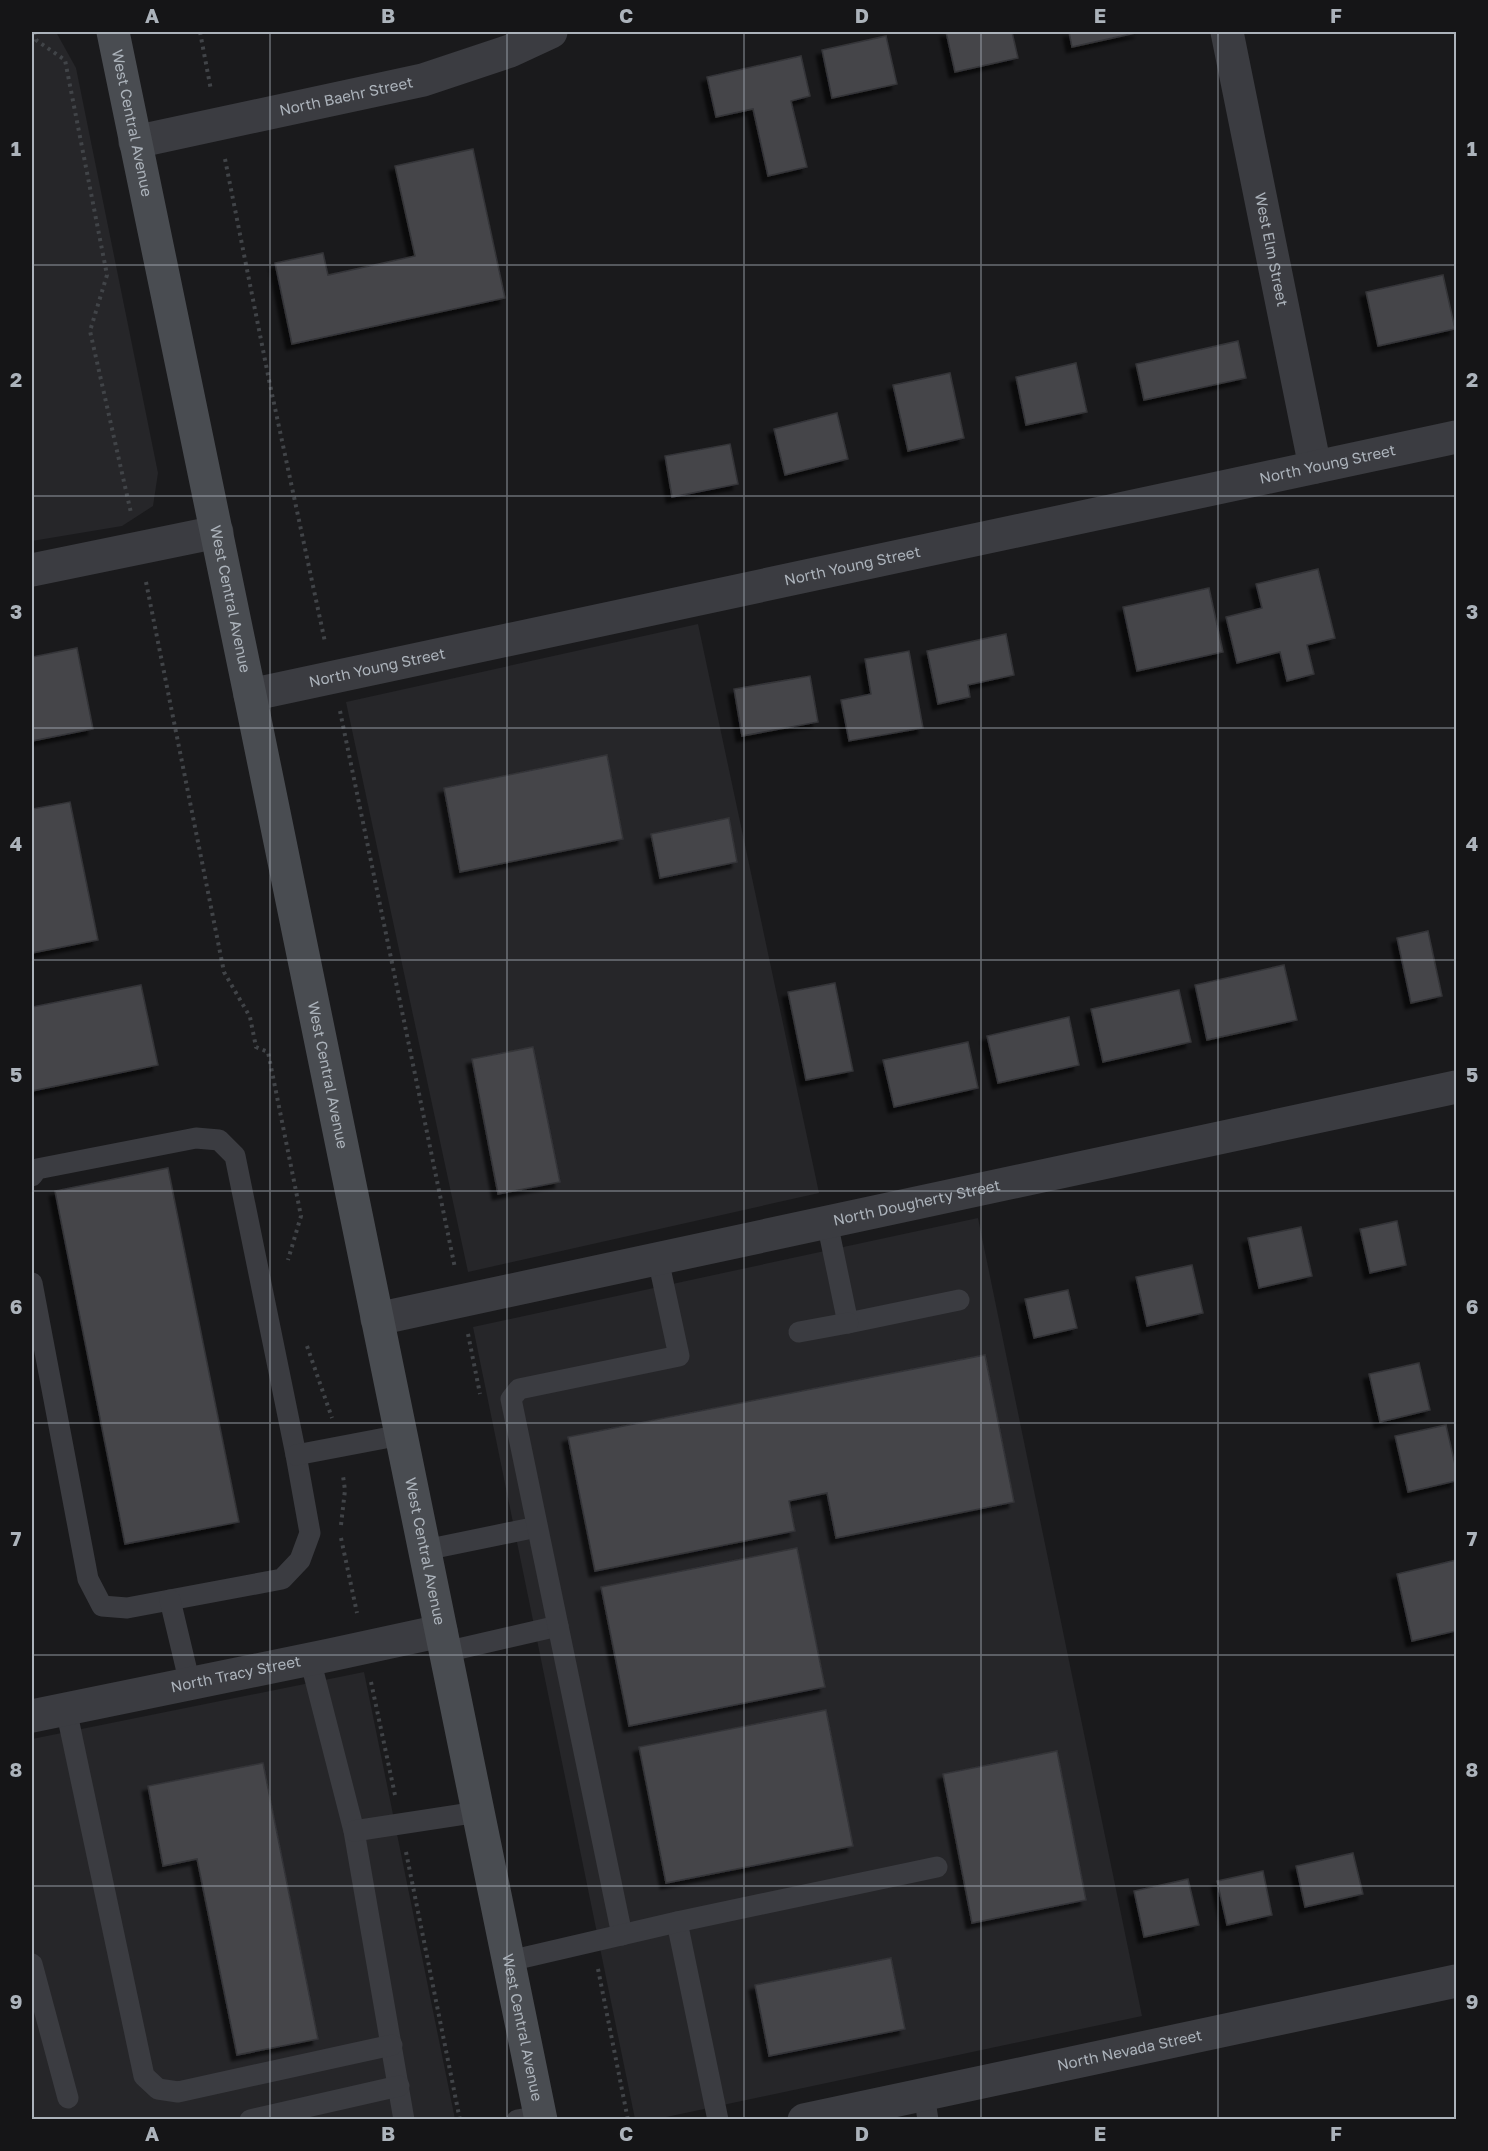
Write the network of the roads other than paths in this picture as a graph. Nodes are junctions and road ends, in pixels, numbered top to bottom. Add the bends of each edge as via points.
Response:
1 (113, 32) edge
2 (550, 32) edge
3 (1227, 32) edge
4 (135, 142) junction
5 (1456, 437) edge
6 (1315, 467) junction
7 (217, 532) junction
8 (32, 570) edge
9 (250, 695) junction
10 (1456, 1087) edge
11 (32, 1176) edge
12 (827, 1222) junction
13 (658, 1258) junction
14 (32, 1283) edge
15 (959, 1300) dead end
16 (377, 1319) junction
17 (848, 1323) junction
18 (799, 1332) dead end
19 (401, 1436) junction
20 (296, 1455) junction
21 (537, 1527) junction
22 (425, 1550) junction
23 (170, 1600) junction
24 (558, 1626) junction
25 (443, 1641) junction
26 (310, 1659) junction
27 (190, 1684) junction
28 (66, 1709) junction
29 (32, 1716) edge
30 (478, 1812) junction
31 (354, 1831) junction
32 (937, 1867) dead end
33 (677, 1922) junction
34 (622, 1935) junction
35 (508, 1961) junction
36 (32, 1964) edge
37 (1456, 1981) edge
38 (392, 2045) junction
39 (399, 2086) junction
40 (68, 2098) dead end
41 (926, 2107) edge
42 (532, 2118) edge
43 (250, 2120) edge
44 (404, 2120) edge
45 (718, 2120) edge
46 (804, 2120) edge

1 - 4 main road, West Central Avenue
2 - 4 street, North Baehr Street via 510,51 423,80
3 - 6 street, West Elm Street
4 - 7 main road, West Central Avenue
5 - 6 street, North Young Street
6 - 9 street, North Young Street
7 - 8 street
7 - 9 main road, West Central Avenue
9 - 16 main road, West Central Avenue
10 - 12 street, North Dougherty Street
11 - 20 lane via 37,1169 196,1138 219,1140 235,1156
12 - 13 street, North Dougherty Street
12 - 17 lane
13 - 16 street, North Dougherty Street
13 - 21 lane via 678,1356 519,1389 511,1399
14 - 23 lane via 87,1579 102,1606 127,1608
15 - 17 lane
16 - 19 main road, West Central Avenue
17 - 18 lane
19 - 20 lane
19 - 22 main road, West Central Avenue
20 - 23 lane via 310,1533 300,1560 282,1579
21 - 22 lane
21 - 24 lane
22 - 25 main road, West Central Avenue
23 - 27 lane
24 - 25 lane
24 - 34 lane
25 - 26 street, North Tracy Street via 364,1648
25 - 30 main road, West Central Avenue
26 - 27 street, North Tracy Street
26 - 31 lane
27 - 28 street, North Tracy Street
28 - 29 street, North Tracy Street
28 - 38 lane via 144,2076 158,2089 178,2092
30 - 31 lane
30 - 35 main road, West Central Avenue
31 - 38 lane
32 - 33 lane
33 - 34 lane
33 - 45 lane
34 - 35 lane
35 - 42 main road, West Central Avenue
36 - 40 lane
37 - 41 street, North Nevada Street
38 - 39 lane
39 - 43 lane
39 - 44 lane
41 - 46 street, North Nevada Street

